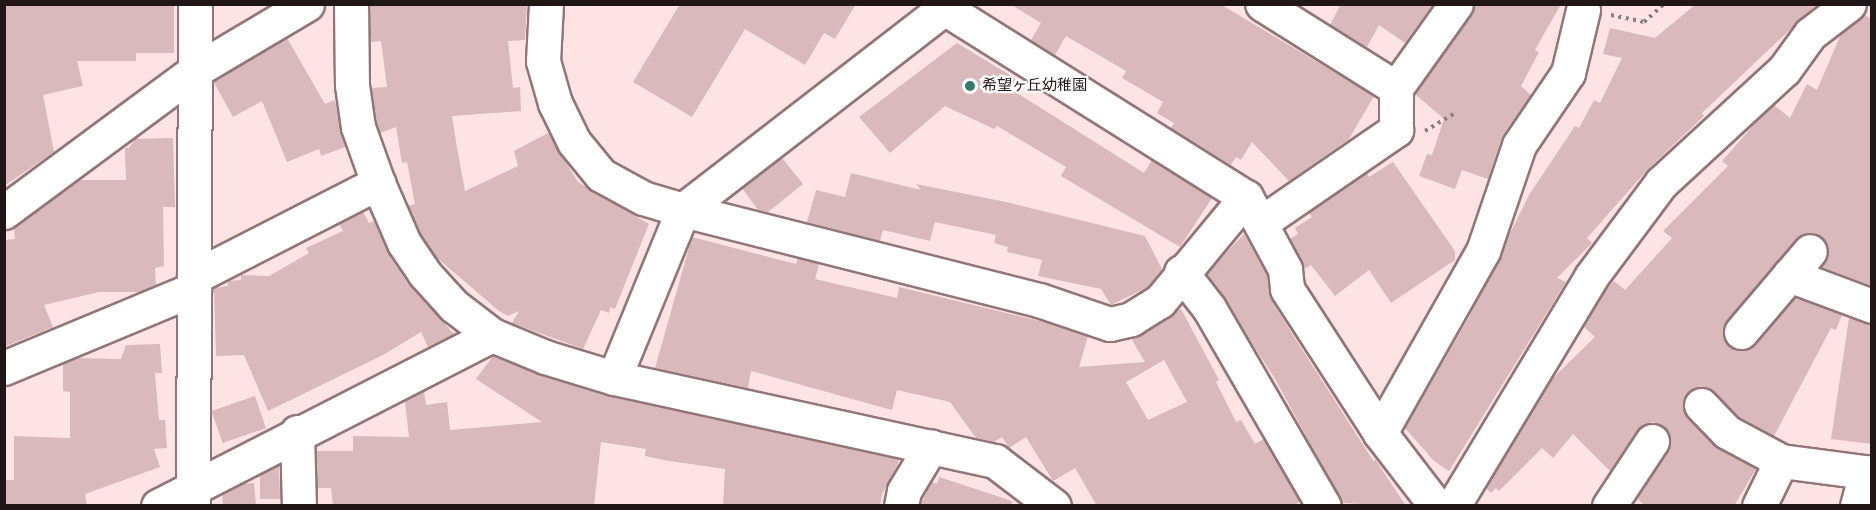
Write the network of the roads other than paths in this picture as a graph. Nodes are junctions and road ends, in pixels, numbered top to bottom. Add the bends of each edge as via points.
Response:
1 (195, 4) edge
2 (307, 4) edge
3 (351, 4) edge
4 (546, 4) edge
5 (1262, 4) edge
6 (1456, 4) edge
7 (1849, 4) edge
8 (945, 6) edge
9 (1583, 10) road end
10 (196, 70) junction
11 (1396, 88) junction
12 (378, 183) junction
13 (683, 210) junction
14 (1254, 210) junction
15 (4, 212) edge
16 (1810, 251) dead end
17 (1181, 272) junction
18 (1788, 275) junction
19 (194, 283) junction
20 (1872, 306) edge
21 (1741, 332) dead end
22 (492, 336) junction
23 (4, 368) edge
24 (614, 378) junction
25 (1701, 405) dead end
26 (297, 432) junction
27 (1380, 433) junction
28 (1652, 441) dead end
29 (931, 446) junction
30 (1781, 461) junction
31 (1869, 472) edge
32 (193, 497) edge
33 (158, 506) edge
34 (299, 506) edge
35 (901, 506) edge
36 (1054, 506) edge
37 (1324, 506) edge
38 (1436, 506) edge
39 (1453, 506) edge
40 (1609, 506) edge
41 (1760, 506) edge
42 (1857, 506) edge

1 - 10 street
2 - 10 street
3 - 12 street via 352,85 358,127
4 - 13 street via 543,61 555,104 574,142 601,175 643,198
5 - 11 street
6 - 11 street
7 - 39 street via 1810,34 1784,70 1661,183 1591,277
8 - 13 street
8 - 14 street
9 - 27 street via 1568,73 1519,145 1483,251
10 - 15 street
10 - 19 street
11 - 14 street via 1401,136
12 - 19 street
12 - 22 street via 404,243 424,273 454,306
13 - 17 street via 1039,300 1110,324 1131,319 1160,301
13 - 24 street
14 - 17 street
14 - 27 street via 1285,269 1287,289
16 - 18 street
17 - 37 street via 1209,308
18 - 20 street
18 - 21 street
19 - 23 street
19 - 32 street
22 - 24 street
22 - 26 street
24 - 29 street
25 - 30 street via 1727,432
26 - 32 street
26 - 34 street
27 - 38 street
28 - 40 street
29 - 35 street via 904,491
29 - 36 street via 995,461
30 - 31 street
30 - 41 street
31 - 42 street
32 - 33 street

